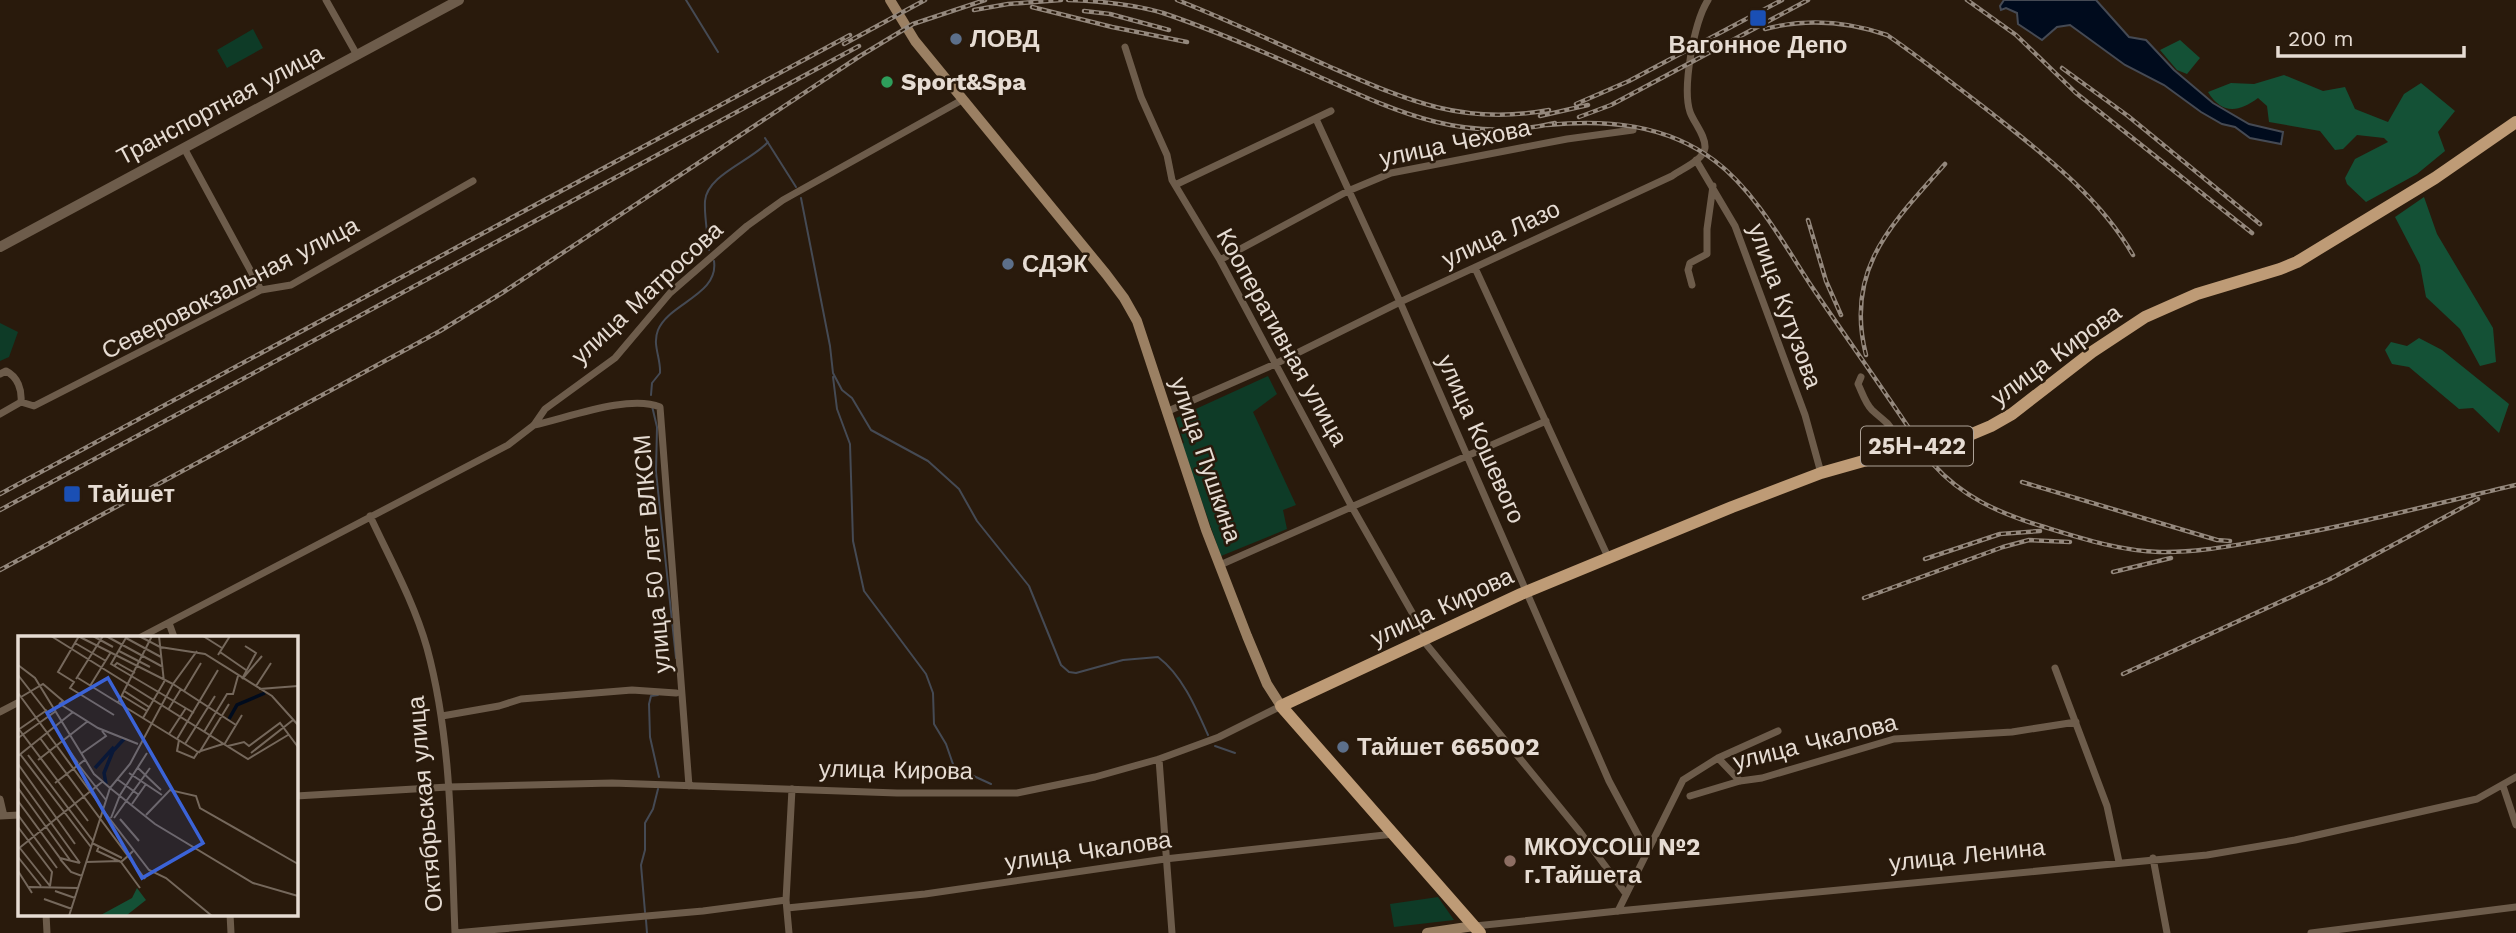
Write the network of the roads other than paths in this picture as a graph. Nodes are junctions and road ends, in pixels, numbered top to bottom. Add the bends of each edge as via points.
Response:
1 (326, 0) edge
2 (459, 0) edge
3 (890, 0) edge
4 (1708, 0) edge
5 (1125, 47) dead end
6 (357, 55) junction
7 (962, 100) junction
8 (1331, 111) dead end
9 (1316, 119) junction
10 (2516, 122) edge
11 (1633, 130) dead end
12 (184, 148) junction
13 (1696, 160) junction
14 (473, 181) dead end
15 (1175, 184) junction
16 (1713, 186) junction
17 (1348, 191) junction
18 (0, 247) edge
19 (1220, 261) junction
20 (1475, 268) junction
21 (1692, 285) dead end
22 (261, 290) junction
23 (1400, 302) junction
24 (1275, 364) junction
25 (0, 374) edge
26 (1861, 377) dead end
27 (21, 402) junction
28 (1166, 412) junction
29 (0, 414) edge
30 (1546, 421) junction
31 (534, 425) junction
32 (1889, 453) junction
33 (1467, 456) junction
34 (1821, 473) junction
35 (1352, 507) junction
36 (370, 516) junction
37 (1608, 557) junction
38 (1220, 565) junction
39 (1527, 592) junction
40 (169, 623) junction
41 (143, 636) edge
42 (174, 636) edge
43 (1424, 638) junction
44 (2055, 668) dead end
45 (676, 693) dead end
46 (18, 703) edge
47 (1280, 706) junction
48 (0, 712) edge
49 (442, 716) junction
50 (2076, 722) junction
51 (1778, 732) dead end
52 (1717, 758) junction
53 (1159, 759) junction
54 (2516, 777) edge
55 (1740, 780) junction
56 (690, 786) junction
57 (2503, 786) junction
58 (448, 787) junction
59 (792, 789) junction
60 (298, 796) edge
61 (1690, 796) dead end
62 (0, 799) edge
63 (2, 816) edge
64 (2516, 825) edge
65 (1394, 834) junction
66 (1647, 852) junction
67 (2153, 858) junction
68 (1165, 859) junction
69 (2119, 862) junction
70 (1626, 894) junction
71 (786, 904) junction
72 (2516, 907) edge
73 (1618, 911) junction
74 (1477, 930) edge
75 (455, 933) edge
76 (789, 933) edge
77 (1172, 933) edge
78 (1427, 933) edge
79 (2167, 933) edge
80 (2311, 933) edge

1 - 6 street
2 - 6 street, Транспортная улица
3 - 7 main road, улица Пушкина via 915,41
4 - 13 street via 1698,19 1688,82 1690,112 1704,140 1703,153
5 - 15 street, Кооперативная улица
6 - 12 street, Транспортная улица
7 - 28 main road, улица Пушкина via 1124,298 1137,321
7 - 31 street, улица Матросова via 783,200 747,226 670,293 615,358 545,409
8 - 9 street
9 - 15 street
9 - 17 street, улица Кошевого
10 - 32 main road, улица Кирова / 25Н-422 via 2435,178 2297,262 2175,302 2145,317 1991,426
11 - 17 street, улица Чехова via 1391,173
12 - 18 street, Транспортная улица
12 - 22 street
13 - 16 street, улица Кутузова
13 - 20 street, улица Лазо via 1672,176
14 - 22 street, Северовокзальная улица via 290,285
15 - 19 street, Кооперативная улица
16 - 21 street via 1707,254 1690,263
16 - 34 street, улица Кутузова via 1735,226 1760,292
17 - 19 street, улица Чехова
17 - 23 street, улица Кошевого
19 - 24 street, Кооперативная улица
20 - 23 street, улица Лазо
20 - 30 street
22 - 27 street, Северовокзальная улица via 34,406
23 - 24 street, улица Лазо
23 - 33 street, улица Кошевого
24 - 28 street, улица Лазо
24 - 35 street, Кооперативная улица
25 - 27 street via 12,374 22,391
26 - 32 street via 1858,384 1864,398 1891,427
27 - 29 street, Северовокзальная улица
28 - 38 main road, улица Пушкина
30 - 33 street
30 - 37 street
31 - 36 street, улица Матросова via 508,445
31 - 56 street, улица 50 лет ВЛКСМ via 611,407 648,402 660,407
32 - 34 main road, улица Кирова / 25Н-422
33 - 35 street
33 - 39 street, улица Кошевого
34 - 37 main road, улица Кирова / 25Н-422
35 - 38 street
35 - 43 street, Кооперативная улица
36 - 40 street, улица Матросова
36 - 49 street, Октябрьская улица via 426,646
37 - 39 main road, улица Кирова / 25Н-422
38 - 47 main road, улица Пушкина
39 - 43 main road, улица Кирова / 25Н-422
39 - 66 street, улица Кошевого via 1609,781
40 - 41 street, улица Матросова
40 - 42 street
43 - 47 main road, улица Кирова / 25Н-422
43 - 70 street, Кооперативная улица
44 - 50 street
45 - 49 street via 632,690 521,699
46 - 48 street
47 - 53 street, улица Кирова via 1219,737
47 - 65 main road, улица Пушкина
49 - 58 street, Октябрьская улица
50 - 55 street, улица Чкалова via 2012,732 1894,739 1762,778
50 - 69 street via 2107,806
51 - 52 street
52 - 55 street
52 - 66 street via 1683,780
53 - 59 street, улица Кирова via 1017,793
53 - 68 street
54 - 57 street, улица Ленина
55 - 61 street, улица Чкалова
56 - 58 street, улица Кирова
56 - 59 street, улица Кирова
57 - 64 street
57 - 67 street, улица Ленина via 2477,799 2295,840 2207,855
58 - 60 street, улица Кирова
58 - 75 street, Октябрьская улица
59 - 71 street
62 - 63 street
65 - 68 street, улица Чкалова
65 - 74 main road, улица Пушкина
66 - 70 street
67 - 69 street, улица Ленина
67 - 79 street
68 - 71 street, улица Чкалова via 925,894
68 - 77 street
69 - 73 street, улица Ленина
70 - 73 street
71 - 75 street, улица Чкалова
71 - 76 street
72 - 80 street
73 - 74 street, улица Ленина
74 - 78 main road, улица Ленина

